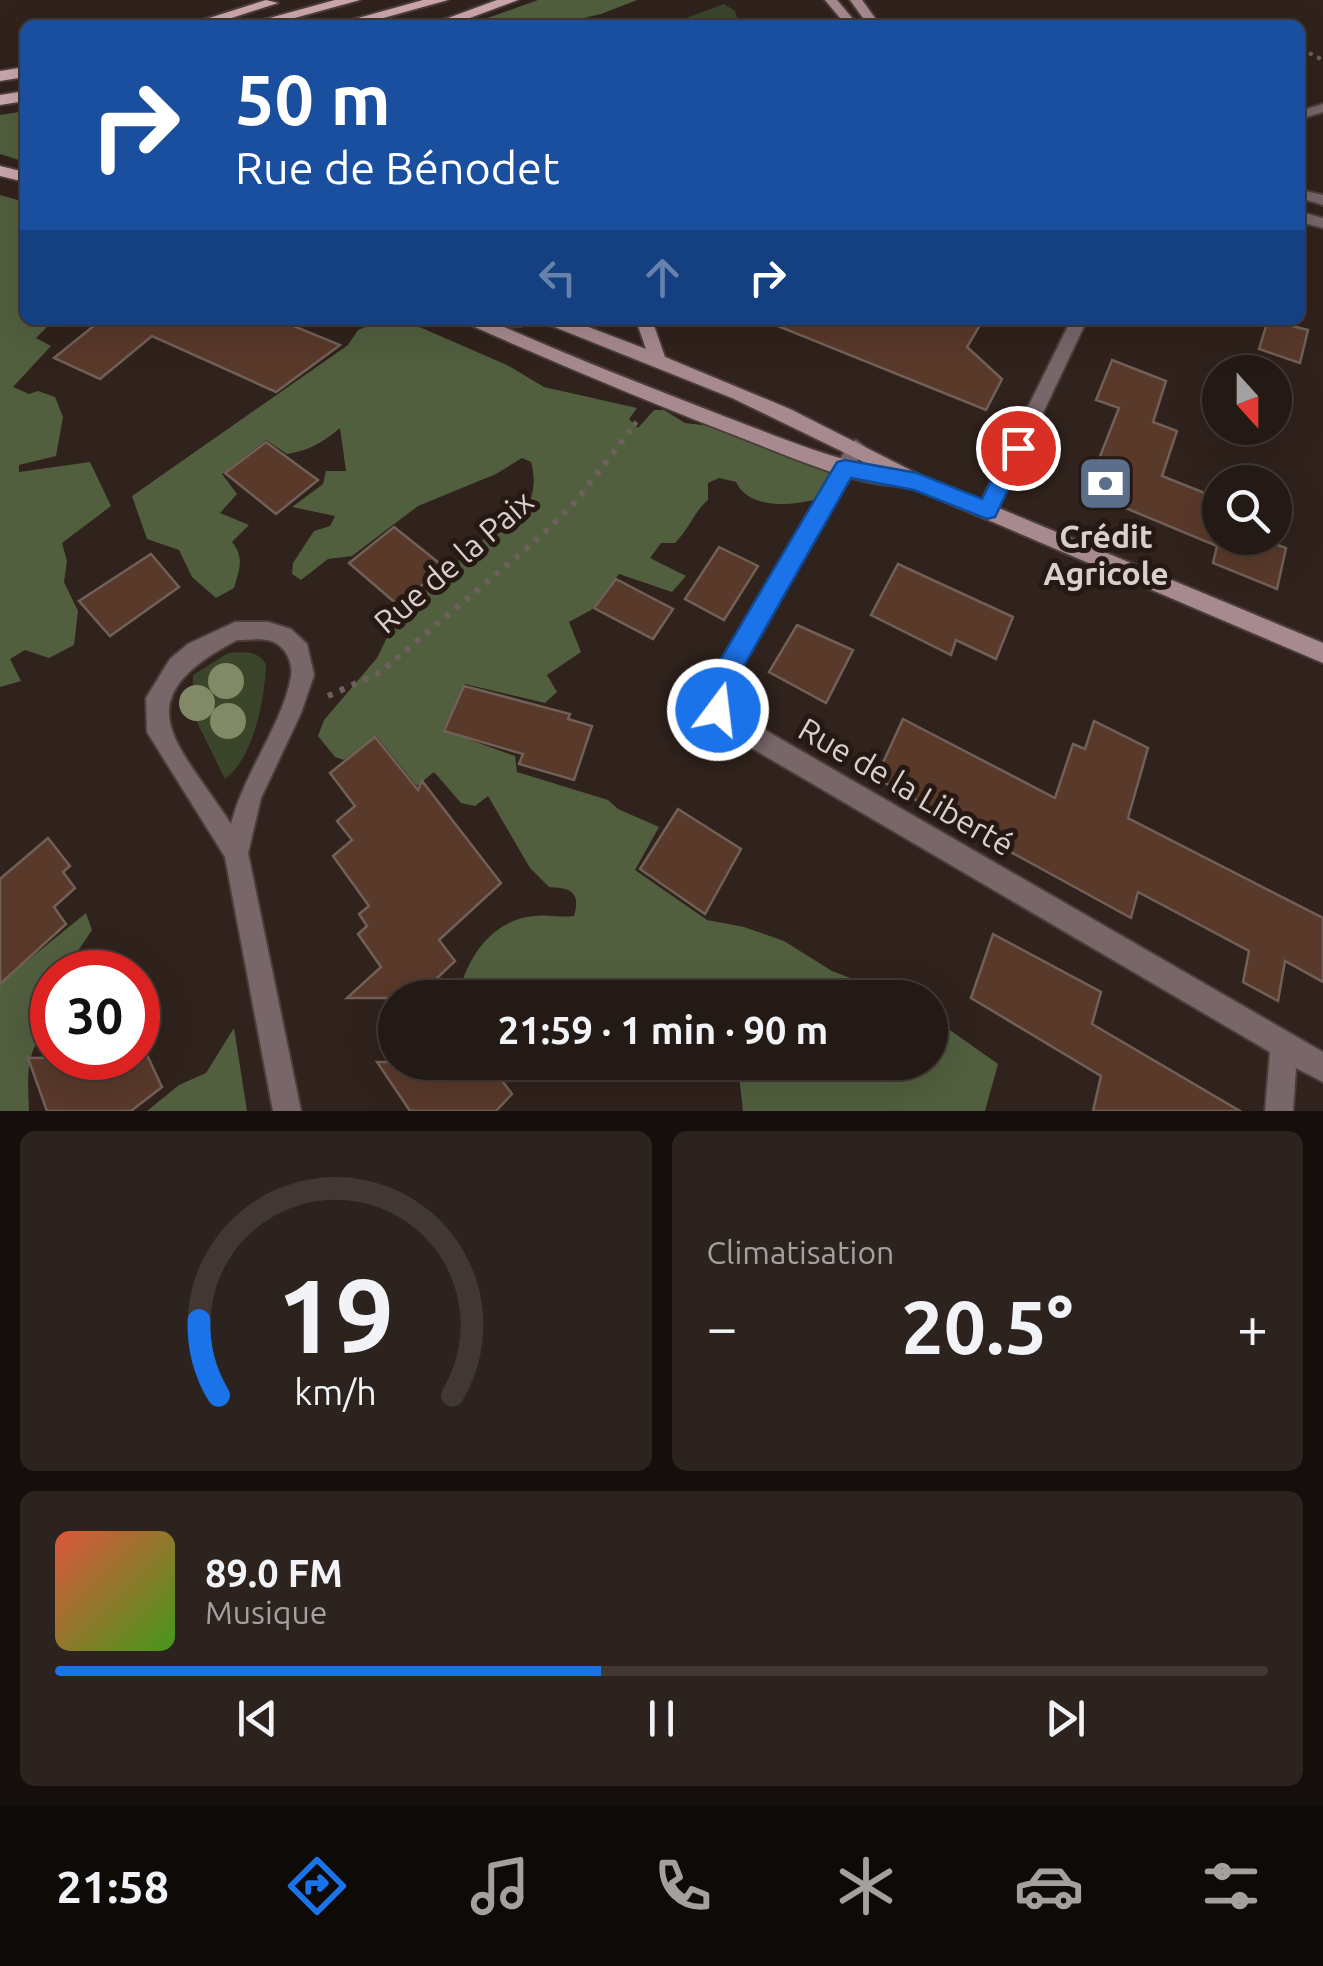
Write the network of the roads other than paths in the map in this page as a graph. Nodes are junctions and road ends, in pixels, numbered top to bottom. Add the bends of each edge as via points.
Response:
1 (281, 0) edge
2 (354, 0) edge
3 (441, 0) edge
4 (511, 0) edge
5 (831, 0) edge
6 (211, 20) edge
7 (272, 20) edge
8 (360, 20) edge
9 (451, 20) edge
10 (848, 20) edge
11 (485, 325) edge
12 (544, 325) edge
13 (566, 325) edge
14 (646, 325) edge
15 (1077, 325) edge
16 (546, 351) junction
17 (658, 360) junction
18 (856, 448) junction
19 (845, 468) junction
20 (925, 485) junction
21 (987, 510) junction
22 (1323, 653) edge
23 (236, 853) junction
24 (1284, 1046) junction
25 (1323, 1068) edge
26 (286, 1111) edge
27 (1279, 1111) edge

1 - 6 main road
2 - 7 main road
3 - 8 main road
4 - 9 main road
5 - 10 street
11 - 16 street
12 - 16 street
13 - 17 street
14 - 17 street
15 - 21 street
16 - 19 street
17 - 18 street
18 - 19 street, Rue de la Liberté
18 - 20 street
19 - 20 street
19 - 24 street, Rue de la Liberté via 725,676 718,700 722,718
20 - 21 street
21 - 22 street
23 - 23 street via 158,732 157,698 196,650 235,632 268,631 299,650 303,675 250,796
23 - 26 street
24 - 25 street, Rue de la Liberté
24 - 27 street

